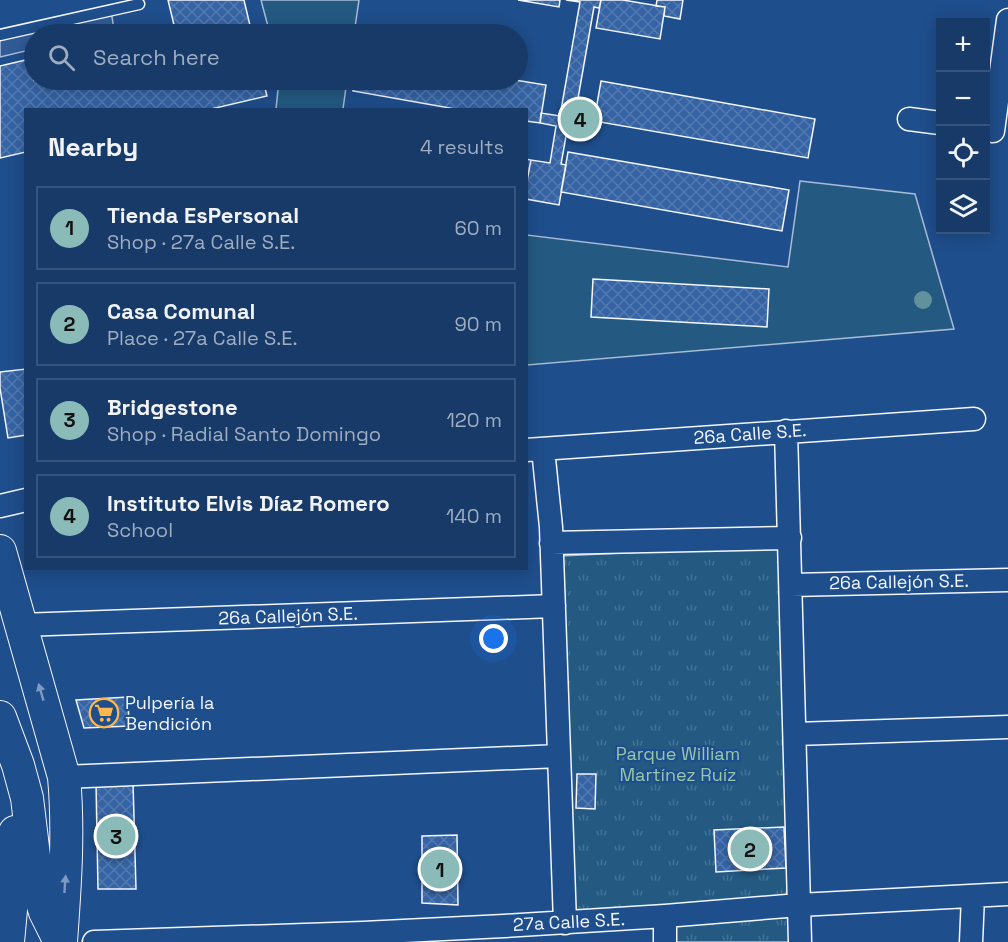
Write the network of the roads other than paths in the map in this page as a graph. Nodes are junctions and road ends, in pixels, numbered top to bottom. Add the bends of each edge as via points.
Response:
1 (139, 4) dead end
2 (1008, 20) edge
3 (49, 24) edge
4 (24, 30) edge
5 (0, 35) edge
6 (909, 119) dead end
7 (936, 122) edge
8 (995, 131) edge
9 (974, 419) dead end
10 (786, 431) junction
11 (535, 449) edge
12 (24, 500) edge
13 (0, 506) edge
14 (790, 537) junction
15 (551, 543) junction
16 (0, 552) edge
17 (1008, 580) edge
18 (791, 585) junction
19 (554, 606) junction
20 (21, 625) junction
21 (0, 718) edge
22 (1008, 728) edge
23 (795, 734) junction
24 (559, 756) junction
25 (64, 777) junction
26 (1008, 894) edge
27 (973, 896) junction
28 (799, 904) junction
29 (665, 916) junction
30 (565, 923) junction
31 (504, 934) edge
32 (363, 938) edge
33 (215, 939) edge
34 (8, 942) edge
35 (61, 942) edge
36 (94, 942) edge
37 (665, 942) edge
38 (800, 942) edge
39 (972, 942) edge

1 - 3 lane
2 - 8 street
4 - 5 lane
6 - 7 street
9 - 10 street, 26a Calle S.E.
10 - 11 street, 26a Calle S.E.
10 - 14 street
11 - 15 street
12 - 13 street
14 - 15 street
14 - 18 street
15 - 19 street
16 - 20 main road
17 - 18 street, 26a Callejón S.E.
18 - 23 street
19 - 20 street, 26a Callejón S.E.
19 - 24 street
25 -> 20 main road
21 - 34 main road via 12,779 16,827
21 - 35 main road via 27,798 38,889
22 - 23 street
23 - 28 street
24 - 25 street
24 - 30 street
35 -> 25 main road via 67,856
26 - 27 street, 27a Calle S.E.
27 - 28 street, 27a Calle S.E.
27 - 39 street
28 - 29 street, 27a Calle S.E.
28 - 38 street
29 - 30 street, 27a Calle S.E.
29 - 37 street
30 - 31 street, 27a Calle S.E.
31 - 32 street, 27a Calle S.E.
32 - 33 street, 27a Calle S.E.
33 - 36 street, 27a Calle S.E.

